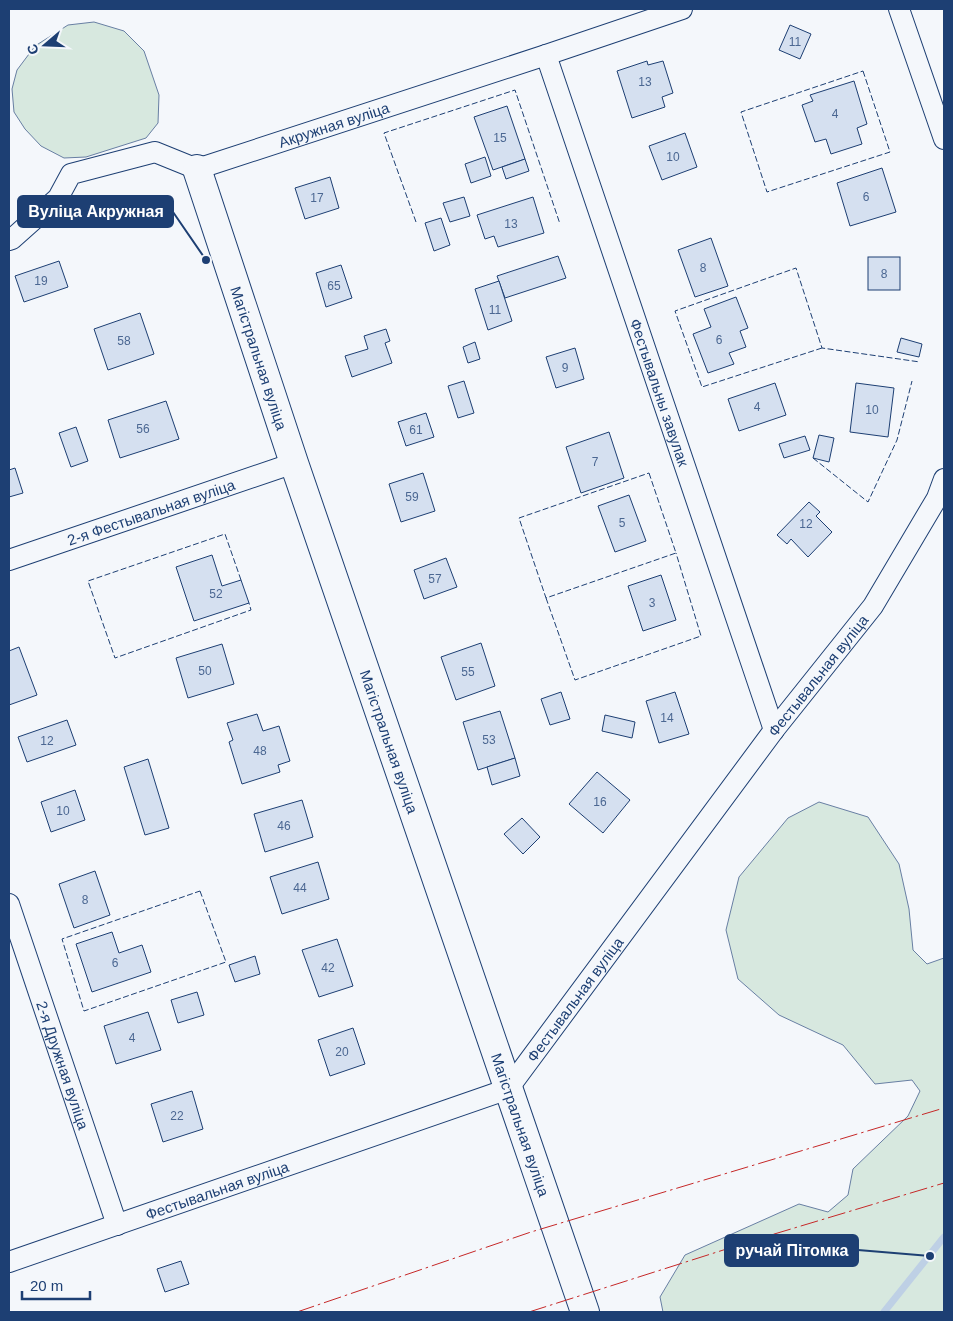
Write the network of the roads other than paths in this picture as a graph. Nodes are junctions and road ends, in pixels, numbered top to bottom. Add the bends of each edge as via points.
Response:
1 (682, 9) edge
2 (899, 9) edge
3 (546, 55) junction
4 (944, 139) edge
5 (197, 169) junction
6 (9, 240) edge
7 (294, 463) junction
8 (944, 479) edge
9 (9, 560) edge
10 (774, 730) junction
11 (9, 904) edge
12 (508, 1089) junction
13 (117, 1225) junction
14 (9, 1262) edge
15 (585, 1312) edge

1 - 3 street, Акружная вуліца
2 - 4 street
3 - 5 street, Акружная вуліца
3 - 10 street, Фестывальны завулак
5 - 6 street via 155,152 71,174 58,198
5 - 7 street, Магістральная вуліца
7 - 9 street, 2-я Фестывальная вуліца
7 - 12 street, Магістральная вуліца
8 - 10 street, Фестывальная вуліца via 938,498 873,606
10 - 12 street, Фестывальная вуліца
11 - 13 street, 2-я Дружная вуліца
12 - 13 street, Фестывальная вуліца
12 - 15 street, Магістральная вуліца
13 - 14 street, Фестывальная вуліца

